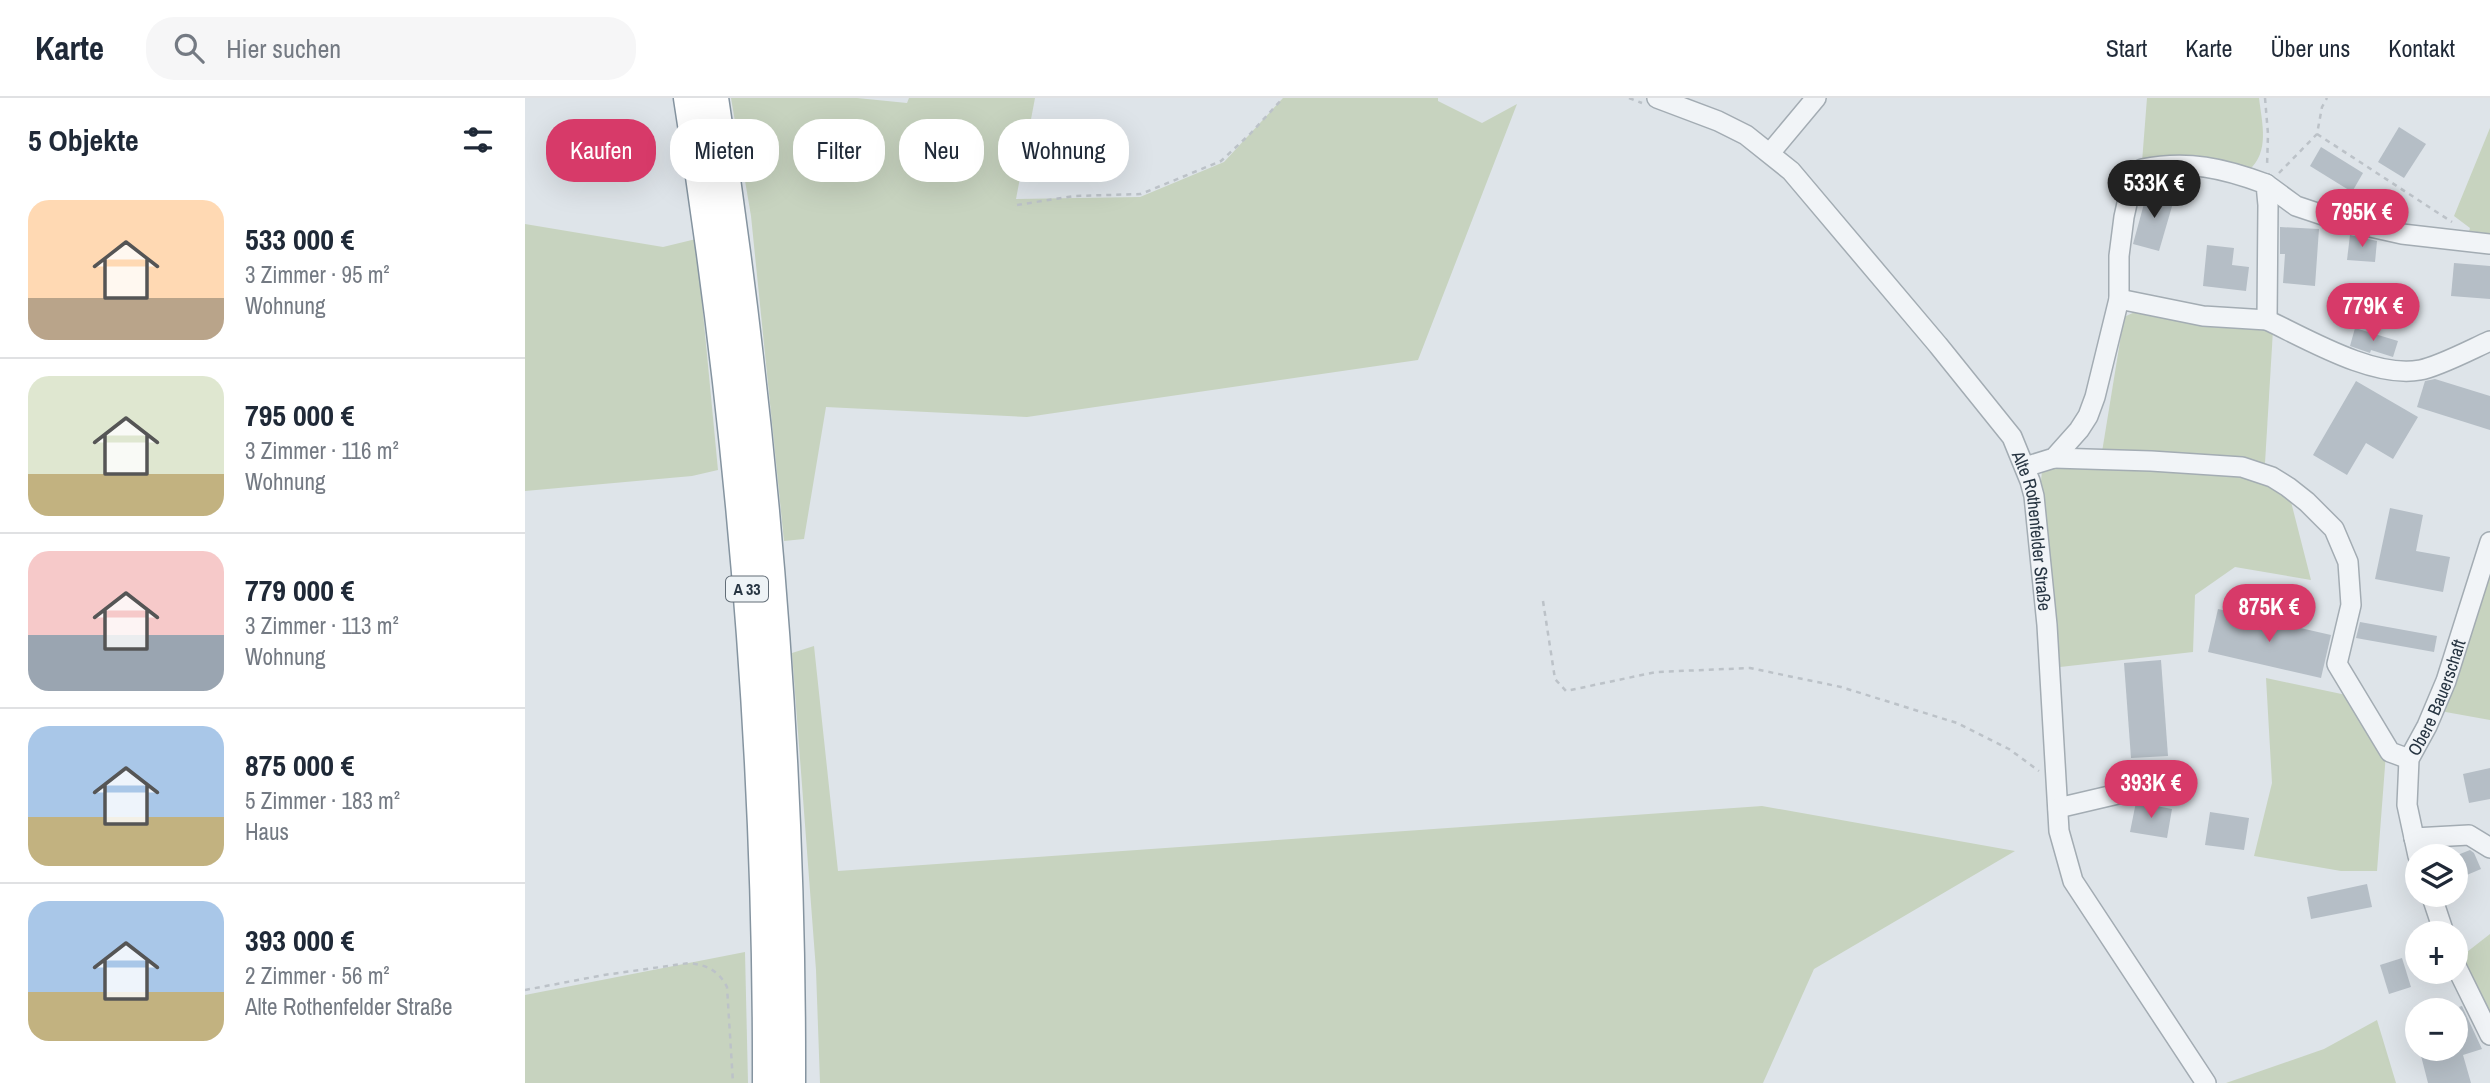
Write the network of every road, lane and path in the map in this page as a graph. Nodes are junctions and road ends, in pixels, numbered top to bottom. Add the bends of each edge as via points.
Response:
1 (688, 98) edge
2 (713, 98) edge
3 (1283, 98) edge
4 (1629, 98) edge
5 (1816, 98) edge
6 (2265, 98) edge
7 (2327, 98) edge
8 (1655, 103) edge
9 (2317, 134) junction
10 (1770, 153) junction
11 (2266, 184) junction
12 (1017, 205) dead end
13 (2467, 241) junction
14 (2490, 244) edge
15 (2119, 299) junction
16 (2267, 320) junction
17 (2490, 341) edge
18 (2054, 458) junction
19 (2025, 467) junction
20 (2490, 542) edge
21 (1543, 601) dead end
22 (2409, 759) junction
23 (2056, 774) junction
24 (2152, 786) dead end
25 (2058, 808) junction
26 (2415, 844) edge
27 (2429, 844) edge
28 (2490, 848) edge
29 (2465, 984) edge
30 (525, 990) edge
31 (2490, 1035) edge
32 (733, 1083) edge
33 (767, 1083) edge
34 (791, 1083) edge
35 (2206, 1083) edge

1 - 33 highway, A 33 via 709,226 733,432 751,642 761,815
2 - 34 highway, A 33 via 733,224 760,458 775,642 785,816
3 - 12 path via 1220,161 1141,194 1074,196
4 - 8 path
5 - 10 street
6 - 11 path
7 - 9 path
8 - 10 street, Alte Rothenfelder Straße via 1746,135
9 - 11 path
9 - 13 path via 2458,225
10 - 19 street, Alte Rothenfelder Straße via 1791,171 1938,345 2011,437
11 - 13 street via 2296,206 2335,219 2402,234
11 - 15 street via 2228,170 2188,165 2142,169 2130,190 2124,217
11 - 16 street
13 - 14 street
15 - 16 street via 2203,316
15 - 18 street via 2088,416
16 - 17 street via 2344,357 2394,370 2420,370
18 - 19 street
18 - 22 street via 2242,467 2272,477 2307,502 2334,530 2348,562 2351,606 2337,664 2390,751
19 - 23 street, Alte Rothenfelder Straße via 2034,496
20 - 22 street, Obere Bauerschaft via 2446,681
21 - 23 path via 1555,680 1566,691 1655,672 1750,668 1841,687 1957,723 2009,749 2035,770
22 - 26 street, Obere Bauerschaft via 2407,805
23 - 25 street, Alte Rothenfelder Straße
24 - 25 street
25 - 35 street, Alte Rothenfelder Straße via 2059,831 2073,881
27 - 28 street via 2469,835
29 - 31 street
30 - 32 path via 700,964 721,975 727,987

